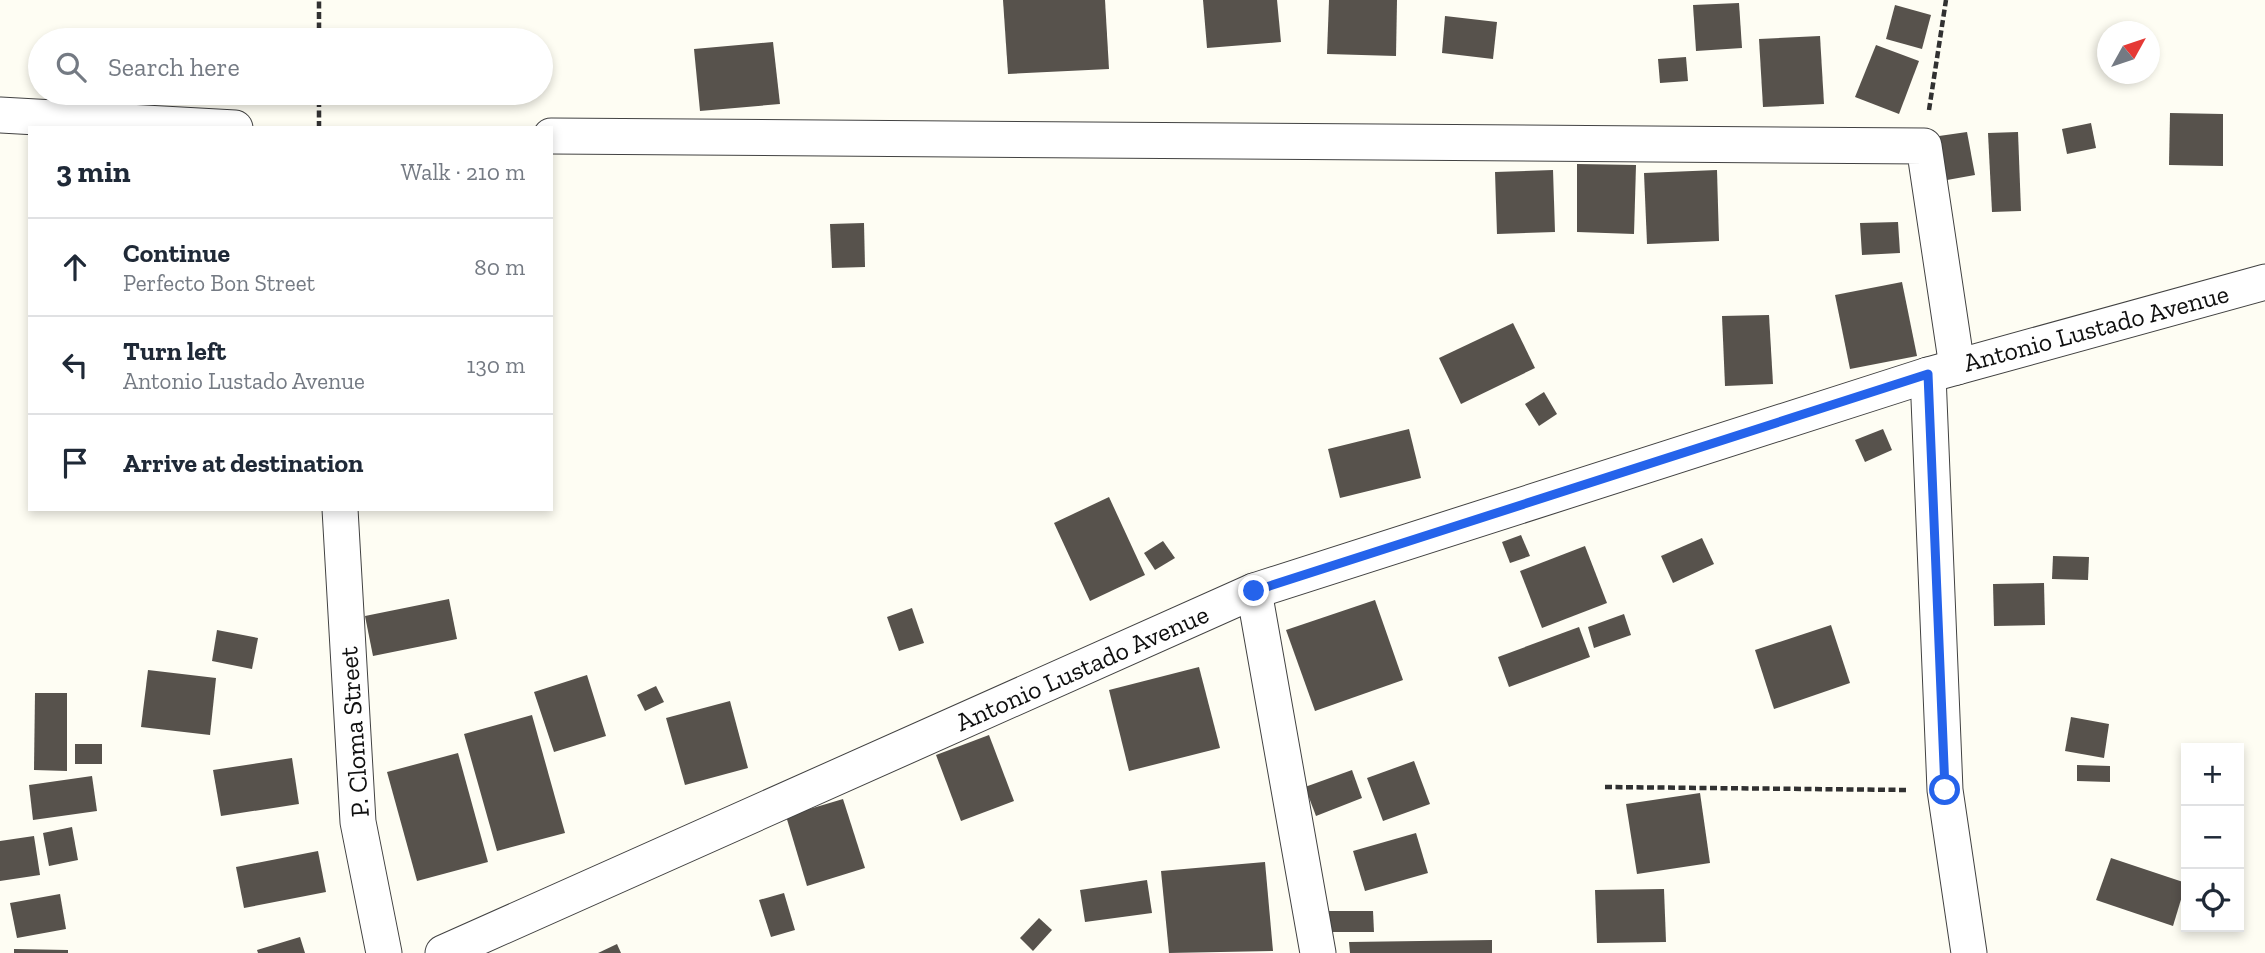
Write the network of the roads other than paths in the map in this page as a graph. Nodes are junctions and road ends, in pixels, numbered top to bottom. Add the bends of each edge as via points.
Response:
1 (0, 116) edge
2 (196, 126) edge
3 (553, 136) edge
4 (2265, 282) edge
5 (1942, 370) junction
6 (340, 511) edge
7 (1254, 591) junction
8 (384, 953) edge
9 (443, 953) edge
10 (1318, 953) edge
11 (1969, 953) edge

1 - 2 street
3 - 5 street via 1924,146
4 - 5 street, Antonio Lustado Avenue
5 - 7 street, Antonio Lustado Avenue
5 - 11 street via 1945,790
6 - 8 street, P. Cloma Street via 358,822
7 - 9 street, Antonio Lustado Avenue
7 - 10 street

